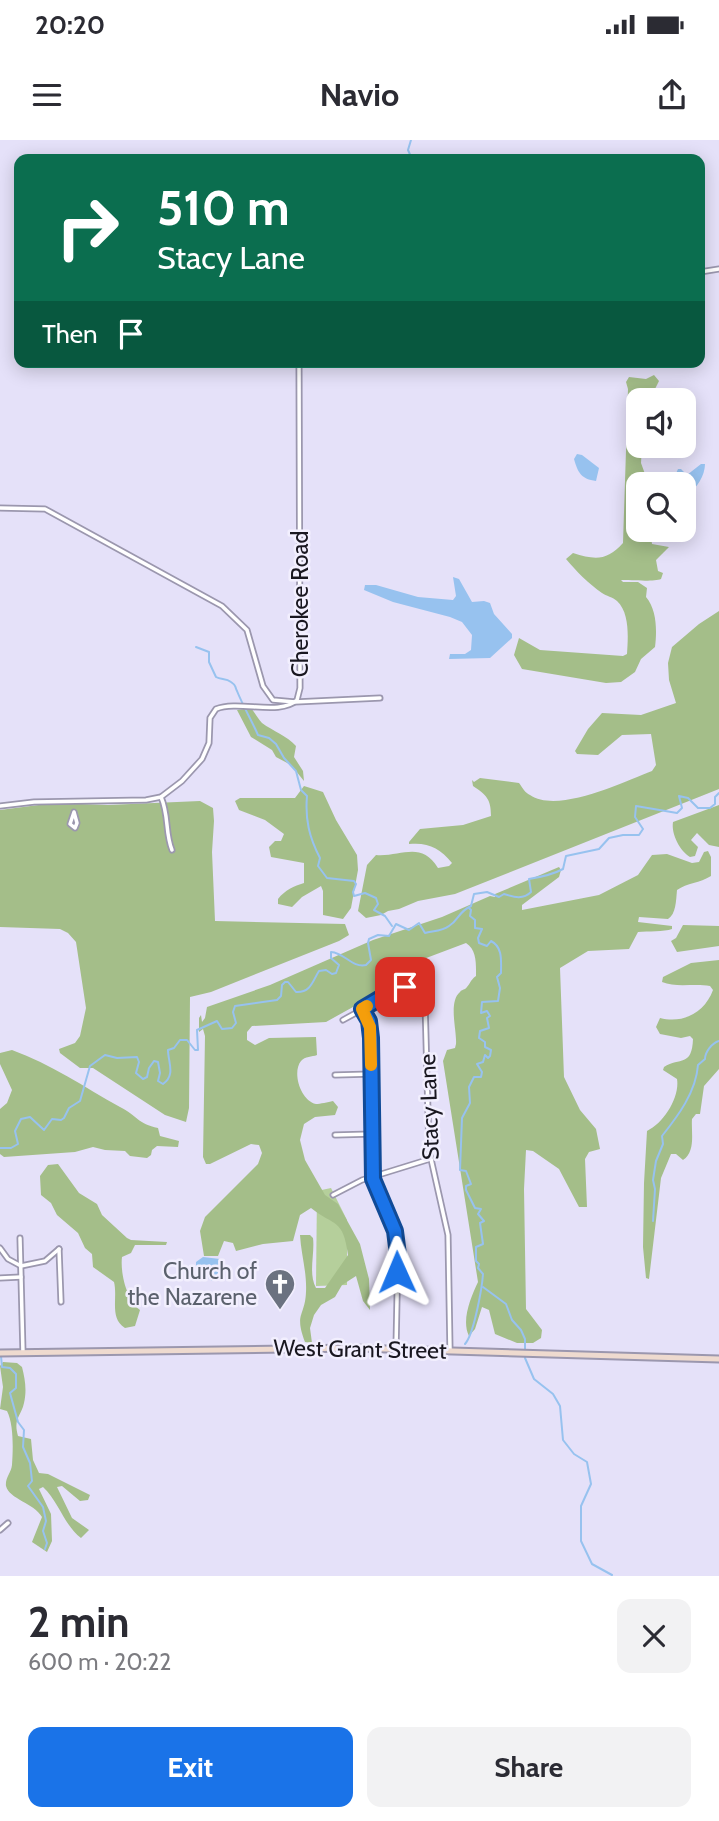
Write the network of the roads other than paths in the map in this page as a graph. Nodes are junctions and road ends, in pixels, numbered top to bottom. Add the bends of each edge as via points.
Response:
1 (299, 368) edge
2 (0, 508) edge
3 (380, 698) dead end
4 (295, 702) junction
5 (161, 797) junction
6 (73, 801) junction
7 (0, 806) edge
8 (74, 812) dead end
9 (172, 850) dead end
10 (362, 1009) junction
11 (343, 1020) dead end
12 (372, 1074) junction
13 (335, 1075) dead end
14 (335, 1135) dead end
15 (372, 1135) junction
16 (430, 1158) junction
17 (373, 1176) junction
18 (333, 1195) dead end
19 (20, 1238) dead end
20 (0, 1248) edge
21 (21, 1266) junction
22 (21, 1277) junction
23 (0, 1278) edge
24 (61, 1302) dead end
25 (396, 1348) junction
26 (450, 1350) junction
27 (0, 1353) edge
28 (23, 1353) junction
29 (719, 1359) edge
30 (8, 1523) dead end
31 (0, 1530) edge

1 - 4 street, Cherokee Road via 300,688
2 - 4 street via 45,509 222,606 247,630 262,686 274,700
3 - 4 street
4 - 5 street, Cherokee Road via 285,707 216,709 202,759
5 - 6 street
5 - 9 street
6 - 7 street
6 - 8 street
10 - 11 street, Stacy Lane
10 - 12 street via 371,1032
10 - 16 street, Stacy Lane via 402,987 424,998
12 - 13 street
12 - 15 street
14 - 15 street
15 - 17 street
16 - 17 street
16 - 26 street, Stacy Lane via 447,1228
17 - 18 street
17 - 25 street via 398,1244
19 - 21 street
20 - 21 street
21 - 22 street
21 - 24 street via 45,1261 59,1249
22 - 23 street
22 - 28 street
25 - 26 main road, West Grant Street
25 - 28 main road, West Grant Street
26 - 29 main road, West Grant Street
27 - 28 main road, West Grant Street
30 - 31 street

